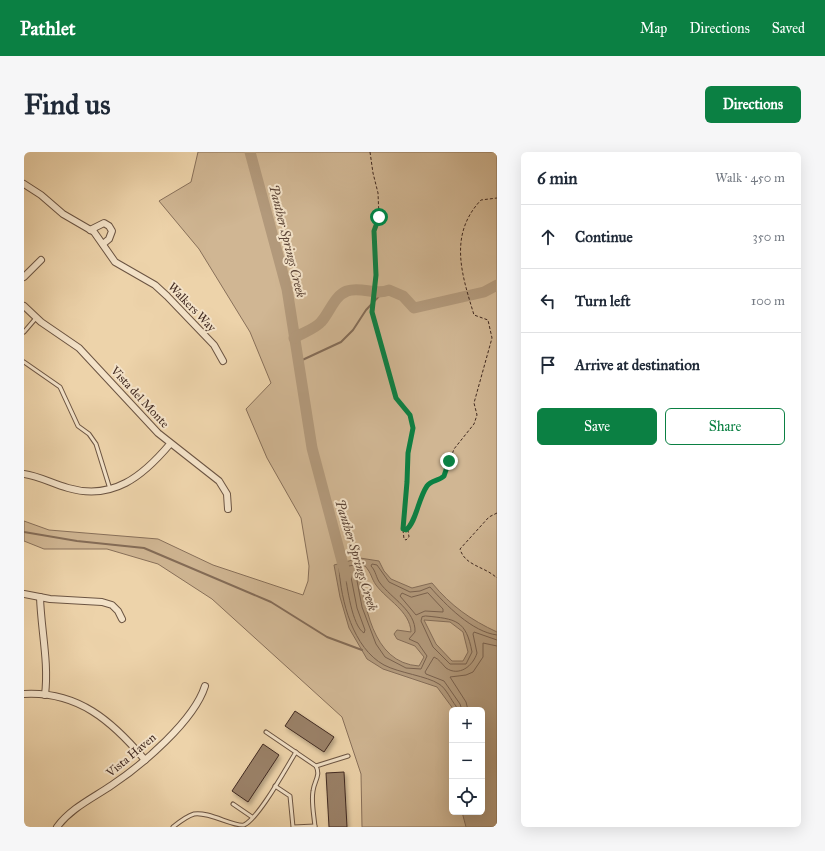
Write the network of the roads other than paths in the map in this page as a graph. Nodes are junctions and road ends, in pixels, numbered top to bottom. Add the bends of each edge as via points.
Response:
1 (24, 184) edge
2 (90, 230) junction
3 (103, 244) junction
4 (40, 260) dead end
5 (24, 277) edge
6 (24, 306) edge
7 (36, 318) junction
8 (24, 332) edge
9 (223, 361) dead end
10 (24, 362) edge
11 (170, 444) junction
12 (24, 474) edge
13 (110, 489) junction
14 (228, 509) dead end
15 (24, 594) edge
16 (40, 597) junction
17 (122, 619) dead end
18 (205, 686) dead end
19 (24, 694) edge
20 (45, 695) junction
21 (266, 732) dead end
22 (296, 752) junction
23 (348, 756) dead end
24 (145, 760) junction
25 (316, 766) junction
26 (275, 786) junction
27 (233, 804) dead end
28 (252, 817) junction
29 (315, 826) edge
30 (57, 827) edge
31 (172, 827) edge

1 - 2 street, Walkers Way via 41,194 63,214
2 - 3 street, Walkers Way
2 - 3 street via 104,223 109,226 112,231 109,239
3 - 9 street, Walkers Way via 115,262 155,285 167,296 214,345
4 - 5 street
6 - 7 street, Vista del Monte
7 - 8 lane
7 - 11 street, Vista del Monte via 79,348
10 - 13 lane via 60,387 78,426 89,434 96,444
11 - 13 street via 142,474
11 - 14 street, Vista del Monte via 219,481 227,494
12 - 13 street via 74,490
15 - 16 street
16 - 17 street via 102,602 118,610
16 - 20 street via 47,667
18 - 24 street, Vista Haven via 189,715
19 - 20 street
20 - 24 street via 78,703 101,715 126,737
21 - 22 lane
22 - 25 lane
22 - 26 lane
23 - 25 lane
24 - 30 street, Vista Haven via 113,785 71,812
25 - 29 lane via 319,771 312,792
26 - 28 lane
26 - 29 lane via 290,796 293,827
27 - 28 lane
28 - 31 lane via 241,826 195,814

